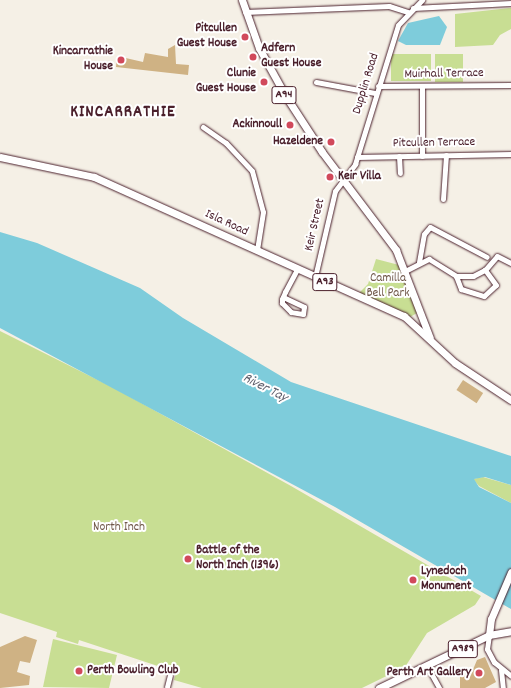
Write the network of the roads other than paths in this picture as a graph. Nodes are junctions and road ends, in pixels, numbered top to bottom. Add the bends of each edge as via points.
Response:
1 (242, 0) edge
2 (422, 0) edge
3 (511, 3) edge
4 (413, 8) junction
5 (245, 12) junction
6 (408, 12) junction
7 (316, 82) dead end
8 (511, 85) edge
9 (378, 86) junction
10 (422, 87) junction
11 (375, 93) junction
12 (203, 127) dead end
13 (511, 154) edge
14 (446, 155) junction
15 (357, 156) junction
16 (399, 156) junction
17 (422, 156) junction
18 (0, 157) edge
19 (400, 173) dead end
20 (343, 181) junction
21 (443, 199) dead end
22 (257, 251) junction
23 (487, 257) dead end
24 (419, 262) junction
25 (511, 263) edge
26 (297, 269) junction
27 (485, 270) junction
28 (405, 271) junction
29 (456, 276) junction
30 (315, 277) junction
31 (283, 297) junction
32 (430, 338) junction
33 (511, 400) edge
34 (511, 572) edge
35 (511, 631) edge
36 (489, 635) junction
37 (427, 666) junction
38 (501, 670) junction
39 (170, 675) dead end
40 (511, 676) edge
41 (439, 686) edge
42 (166, 687) edge
43 (173, 688) edge
44 (379, 688) edge
45 (503, 688) edge

1 - 5 main road, A94
2 - 4 street, Dupplin Road
3 - 4 street via 464,9
4 - 6 street, Dupplin Road
5 - 6 street via 389,6
5 - 20 main road, A94 via 270,71
6 - 9 street, Dupplin Road via 398,25
7 - 11 street
8 - 10 street, Muirhall Terrace
9 - 10 street, Muirhall Terrace
9 - 11 street, Dupplin Road
10 - 17 street
11 - 15 street, Dupplin Road
12 - 22 street via 226,143 252,171 263,212
13 - 14 street, Pitcullen Terrace
14 - 17 street, Pitcullen Terrace
14 - 21 street
15 - 16 street, Pitcullen Terrace
15 - 20 street, Dupplin Road
16 - 17 street, Pitcullen Terrace
16 - 19 street
18 - 22 main road, Isla Road / A93 via 94,177
20 - 28 main road, A94 via 396,250
20 - 30 street, Keir Street via 335,191
22 - 26 main road, Isla Road / A93
23 - 24 street via 430,227 424,234
24 - 28 street
24 - 29 street via 429,259
25 - 27 street via 497,256
26 - 30 main road, Isla Road / A93
26 - 31 street
27 - 29 street via 473,276
27 - 29 street via 496,285 494,290 484,296 461,289
28 - 32 main road, A94
30 - 32 main road, Isla Road / A93 via 404,316
31 - 31 street via 283,307 304,314 304,307
32 - 33 main road, A93 via 455,363
34 - 36 main road via 491,619
35 - 36 main road, A989
36 - 37 main road, A989
36 - 38 street via 487,649
37 - 41 street
37 - 44 main road, A989
38 - 40 street
38 - 45 street
39 - 42 street
42 - 43 street

